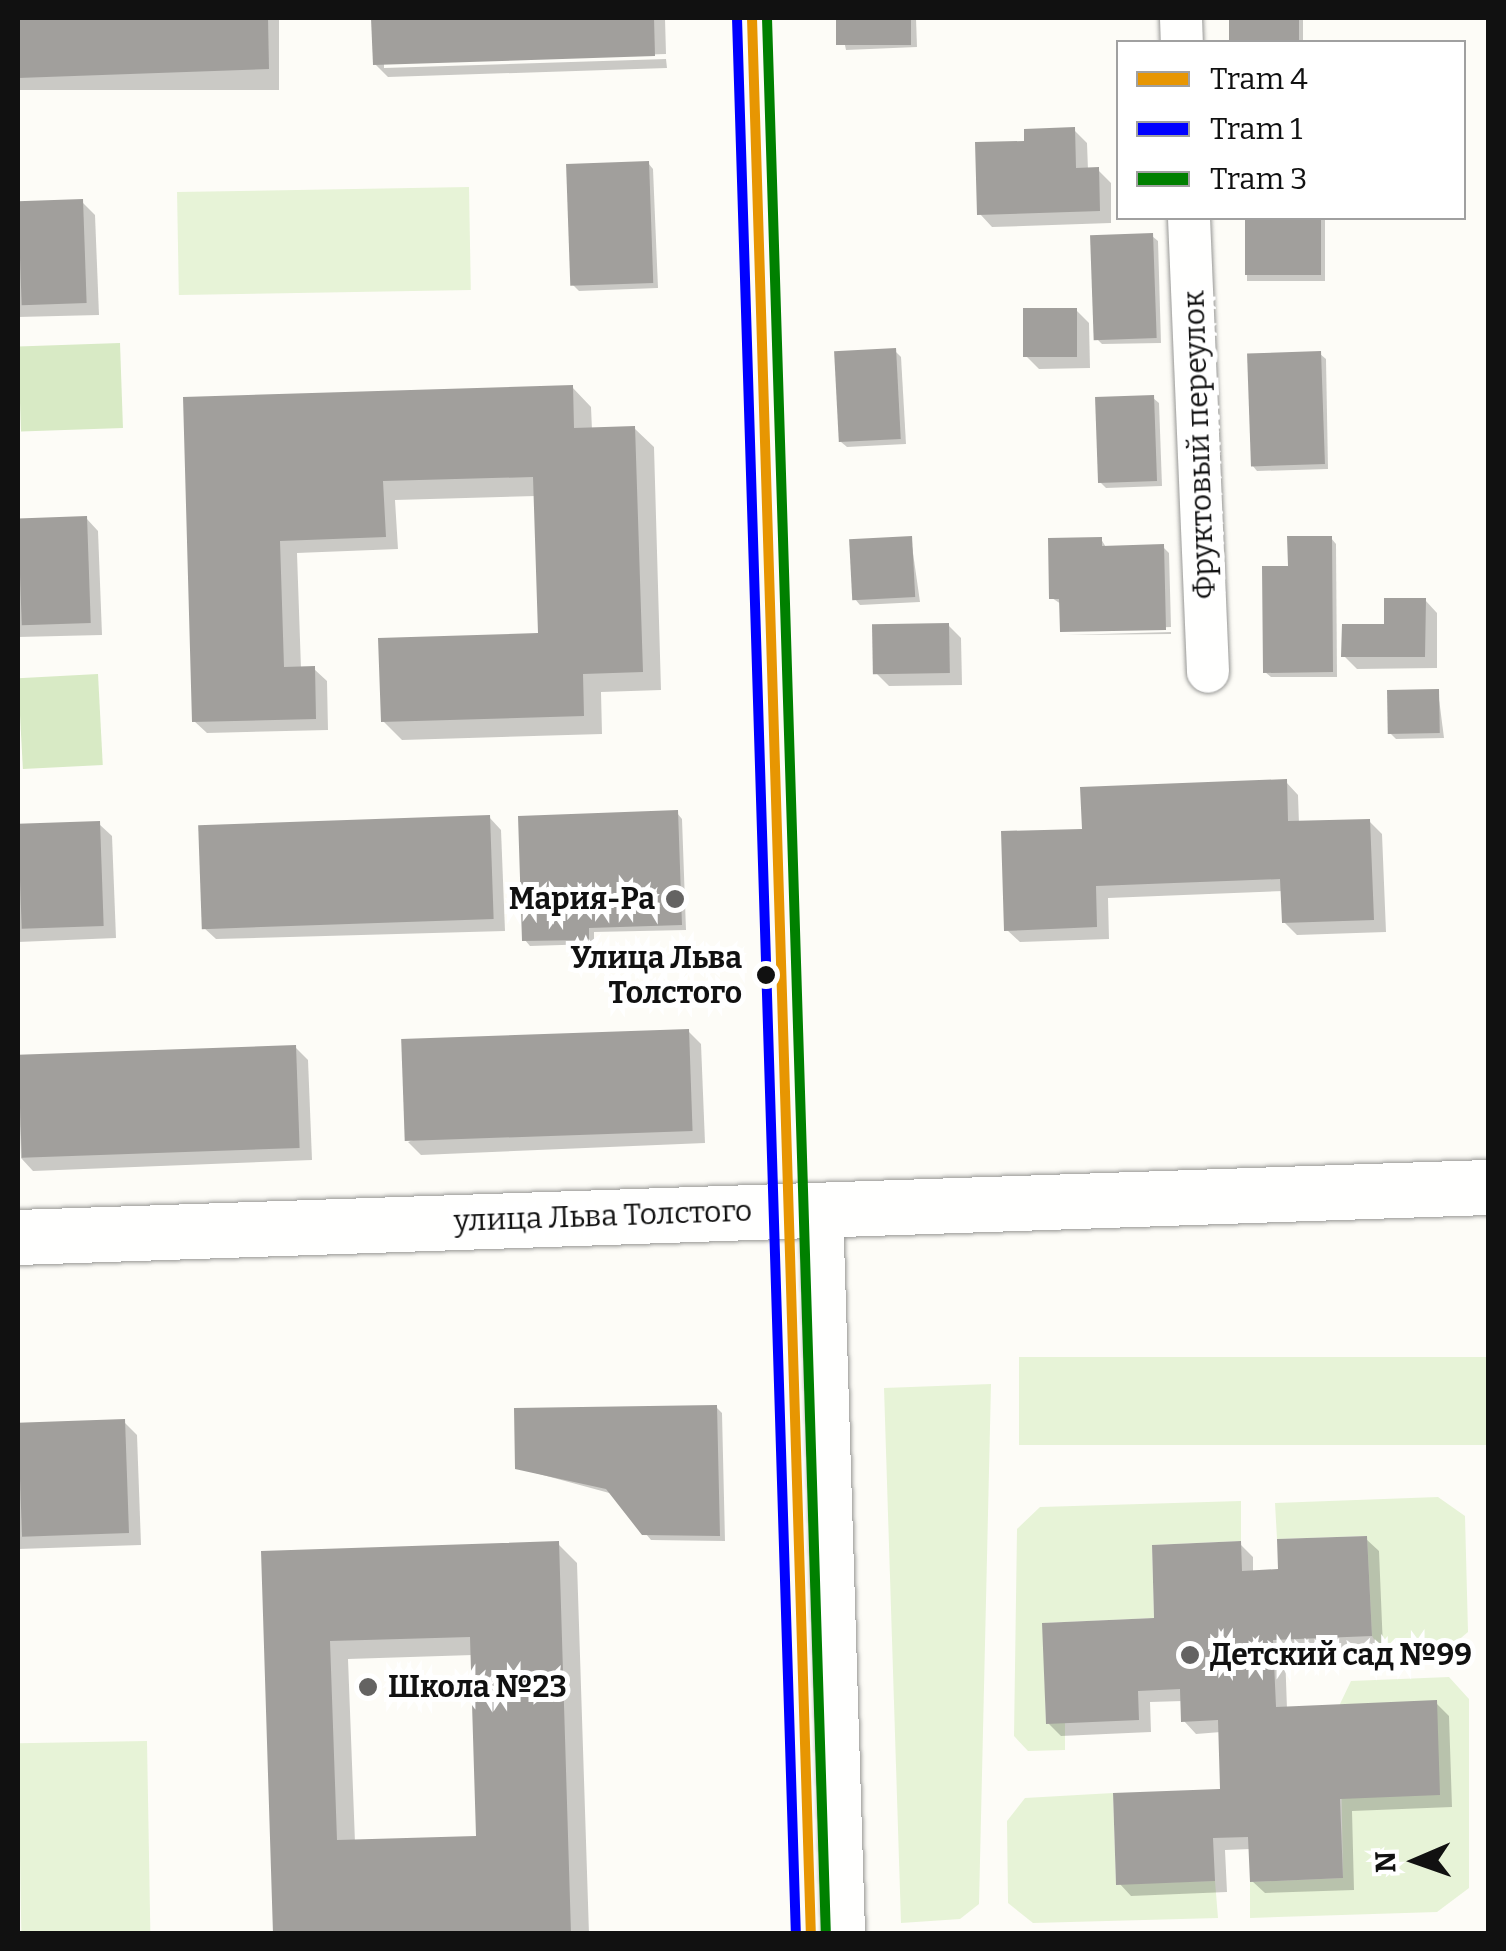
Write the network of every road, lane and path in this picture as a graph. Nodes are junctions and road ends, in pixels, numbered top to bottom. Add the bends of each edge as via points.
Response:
1 (1189, 220) edge
2 (1208, 672) dead end
3 (1488, 1187) edge
4 (822, 1208) junction
5 (18, 1238) edge
6 (844, 1934) edge

1 - 2 street, Фруктовый переулок
3 - 4 street, улица Льва Толстого
4 - 5 street, улица Льва Толстого
4 - 6 street

